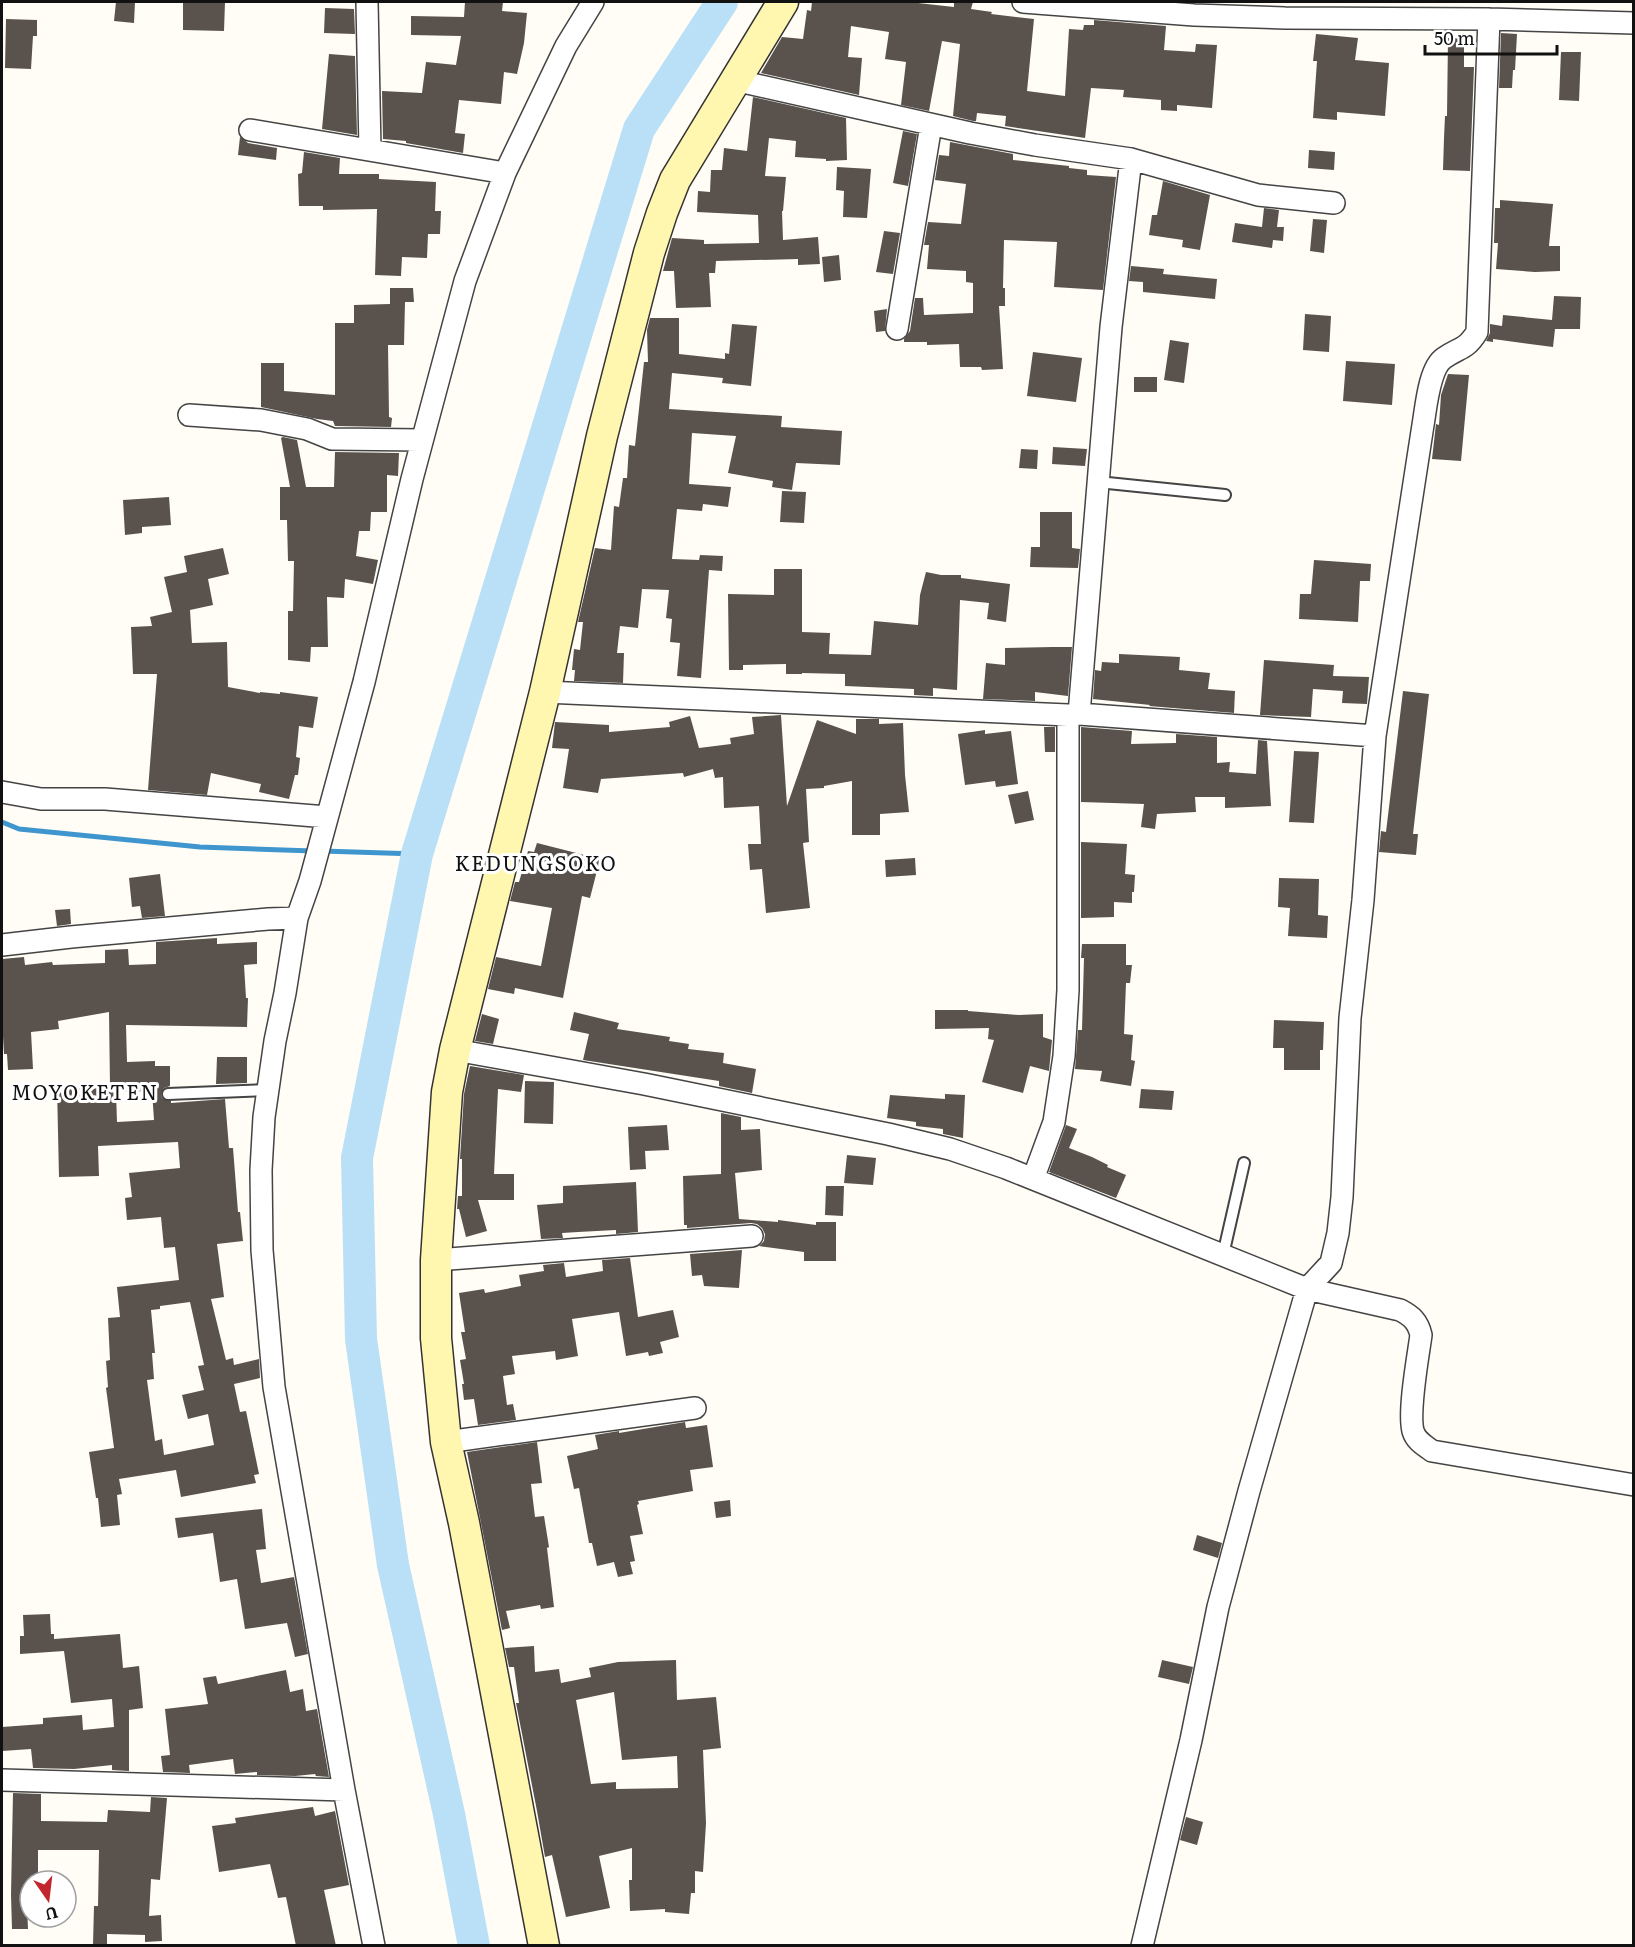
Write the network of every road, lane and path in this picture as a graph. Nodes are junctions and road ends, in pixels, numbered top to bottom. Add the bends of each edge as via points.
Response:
1 (367, 2) edge
2 (593, 2) edge
3 (783, 2) edge
4 (1023, 2) edge
5 (1287, 10) edge
6 (1490, 19) junction
7 (1634, 23) edge
8 (734, 80) junction
9 (931, 125) junction
10 (250, 130) dead end
11 (370, 150) junction
12 (1131, 159) junction
13 (505, 173) junction
14 (1334, 202) dead end
15 (897, 329) dead end
16 (189, 415) dead end
17 (421, 440) junction
18 (1098, 482) junction
19 (1226, 495) dead end
20 (544, 692) junction
21 (1074, 715) junction
22 (1375, 736) junction
23 (2, 792) edge
24 (326, 821) junction
25 (297, 918) junction
26 (2, 945) edge
27 (455, 1050) junction
28 (267, 1090) junction
29 (168, 1094) dead end
30 (1244, 1163) dead end
31 (1033, 1179) junction
32 (752, 1236) dead end
33 (1223, 1255) junction
34 (436, 1260) junction
35 (1307, 1289) junction
36 (695, 1408) dead end
37 (446, 1442) junction
38 (1634, 1485) edge
39 (2, 1780) edge
40 (344, 1790) junction
41 (374, 1946) edge
42 (544, 1946) edge
43 (1142, 1946) edge

1 - 11 street
2 - 13 street via 566,46
3 - 8 street
4 - 5 street via 1194,15
5 - 6 street
6 - 7 street
6 - 22 street via 1477,332 1470,344 1442,359 1428,392
8 - 9 street
8 - 20 street via 675,180 649,253 602,436
9 - 12 street via 1035,146
9 - 15 street
10 - 11 street
11 - 13 street
12 - 14 street via 1258,195
12 - 18 street
13 - 17 street via 465,281
16 - 17 street via 261,420 332,438
17 - 24 street via 364,682
18 - 19 lane
18 - 21 street
20 - 21 street
20 - 27 street
21 - 22 street
21 - 31 street via 1064,1056 1054,1122
22 - 35 street via 1350,1018 1338,1233 1331,1263
23 - 24 street via 41,799 105,799
24 - 25 street
25 - 26 street
25 - 28 street
27 - 31 street via 888,1134 950,1149
27 - 34 street via 447,1092
28 - 29 lane
28 - 40 street via 260,1208 273,1376
30 - 33 lane
31 - 33 street
32 - 34 street
33 - 35 street
34 - 37 street via 436,1338
35 - 38 street via 1400,1310 1419,1325 1413,1431 1419,1442 1432,1451
35 - 43 street via 1218,1607
36 - 37 street
37 - 42 street
39 - 40 street
40 - 41 street

